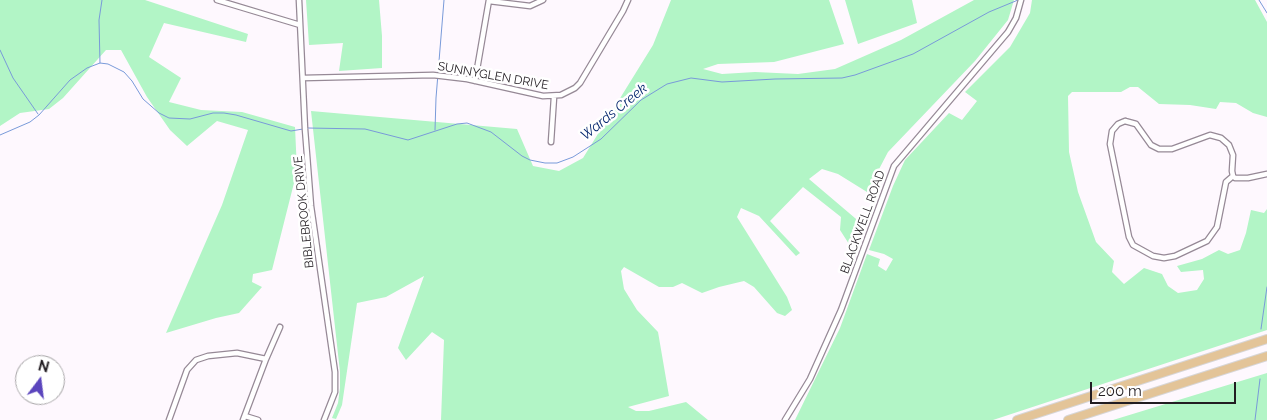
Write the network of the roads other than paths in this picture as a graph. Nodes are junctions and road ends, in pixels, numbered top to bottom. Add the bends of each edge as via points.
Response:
1 (218, 0) edge
2 (299, 0) edge
3 (489, 0) edge
4 (543, 0) edge
5 (628, 0) edge
6 (1020, 2) edge
7 (300, 25) junction
8 (303, 78) junction
9 (475, 81) junction
10 (554, 97) junction
11 (551, 142) dead end
12 (1267, 174) edge
13 (1233, 176) junction
14 (280, 327) dead end
15 (1267, 338) edge
16 (1267, 356) edge
17 (266, 359) junction
18 (244, 418) edge
19 (169, 420) edge
20 (258, 420) edge
21 (324, 420) edge
22 (784, 420) edge
23 (1017, 420) edge
24 (1068, 420) edge

1 - 7 street
2 - 7 street, BIBLEBROOK DRIVE
3 - 4 street via 524,6
3 - 9 street
5 - 10 street, SUNNYGLEN DRIVE via 580,83
6 - 22 street, BLACKWELL ROAD via 1008,32 894,166 841,310 810,379
7 - 8 street, BIBLEBROOK DRIVE
8 - 9 street, SUNNYGLEN DRIVE via 416,74
8 - 21 street, BIBLEBROOK DRIVE via 312,216 335,372 335,392
9 - 10 street, SUNNYGLEN DRIVE
10 - 11 street
12 - 13 street
13 - 13 street via 1225,184 1212,237 1175,256 1153,256 1136,248 1130,241 1110,135 1118,124 1129,121 1139,127 1152,145 1166,149 1204,136 1215,136 1225,141 1231,150
14 - 17 street
15 - 23 main road
16 - 24 main road
17 - 18 street
17 - 19 street via 237,353 196,360 187,370
18 - 20 street

